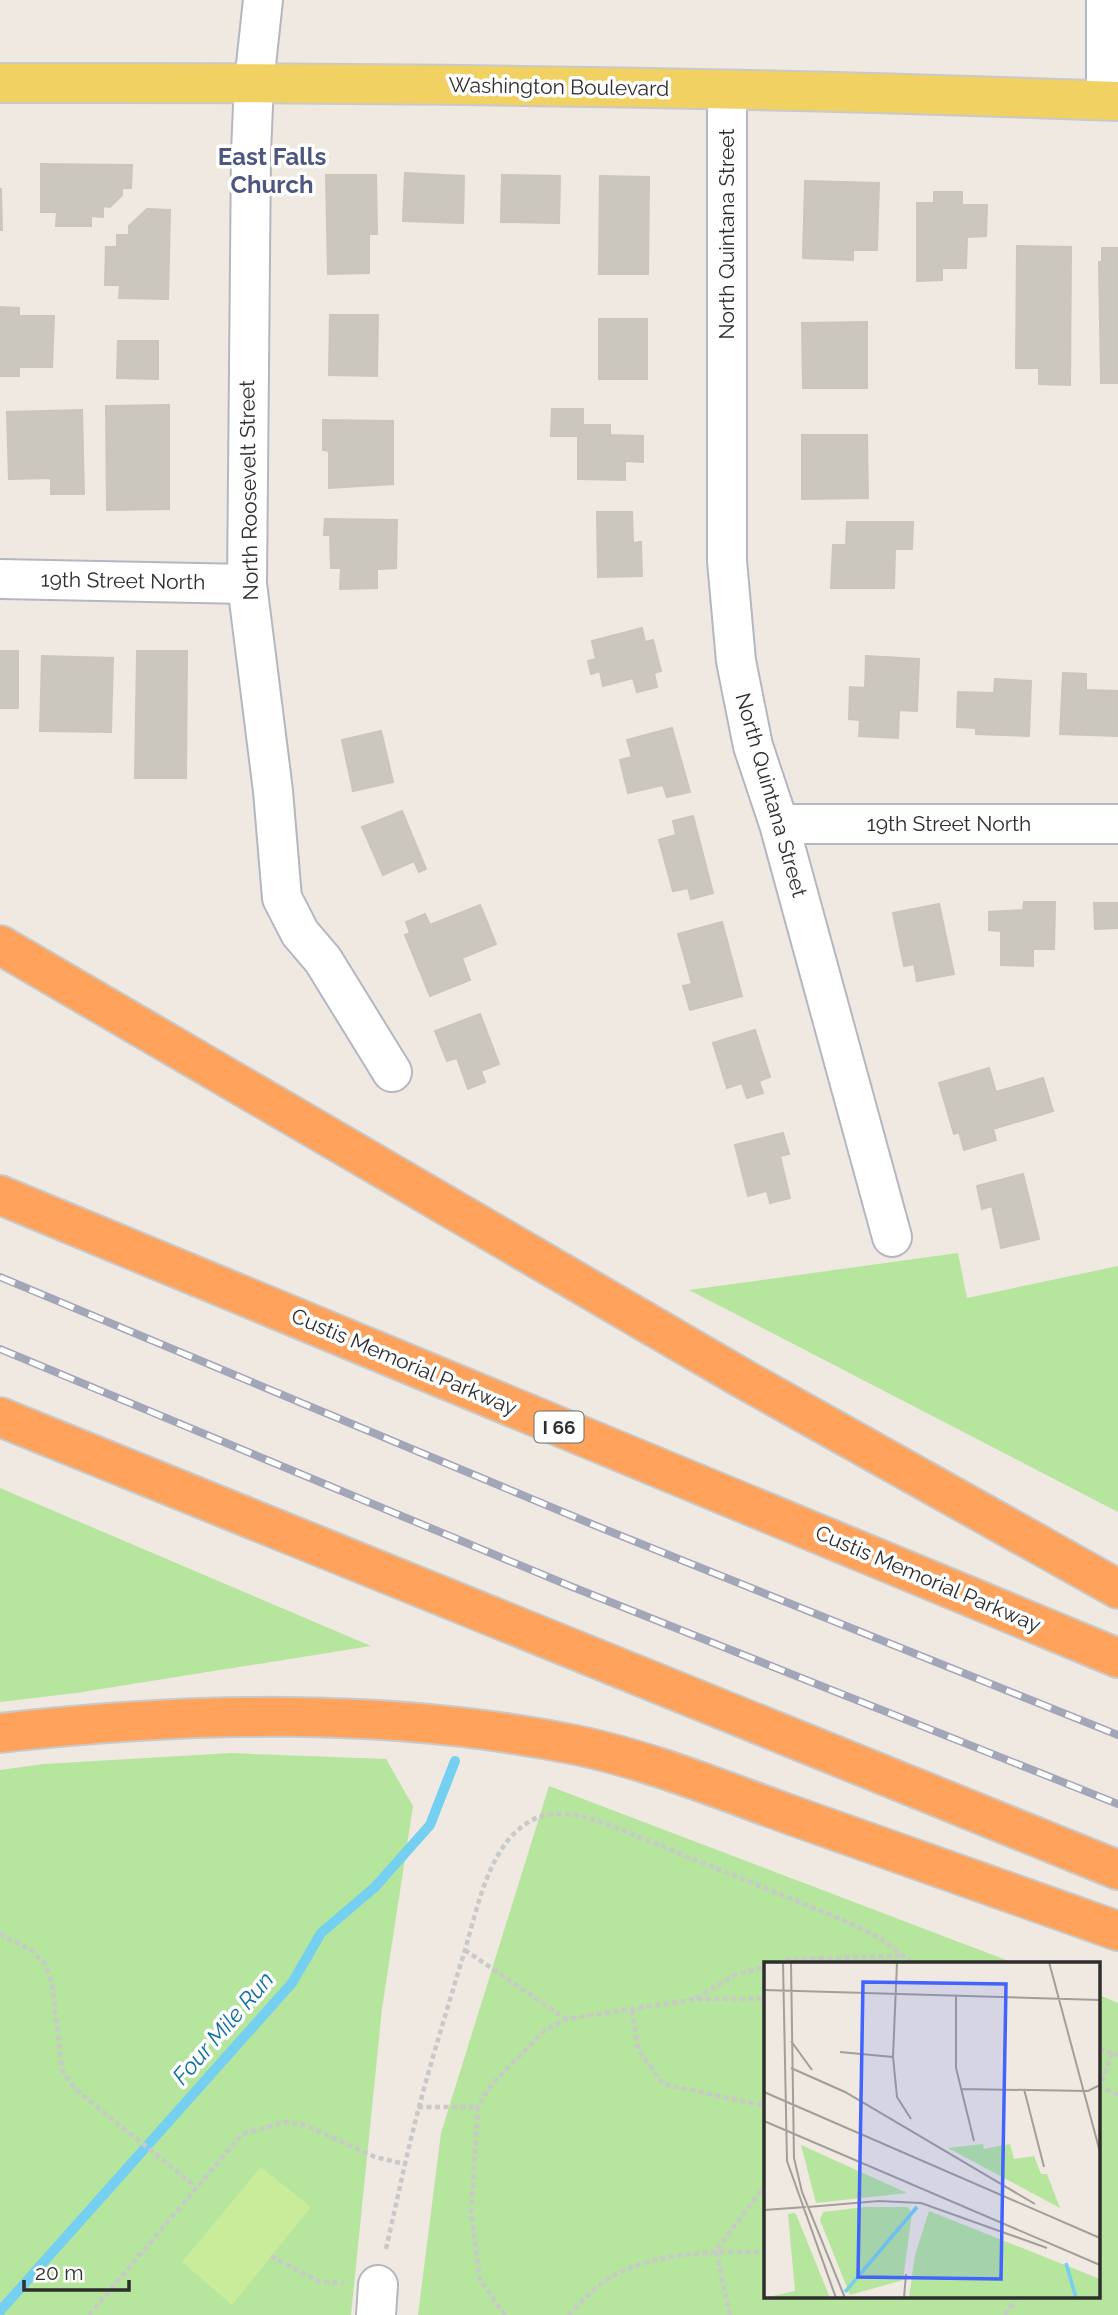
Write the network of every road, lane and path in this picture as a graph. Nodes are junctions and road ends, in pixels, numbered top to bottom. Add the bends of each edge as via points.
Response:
1 (263, 0) edge
2 (1106, 0) edge
3 (0, 83) edge
4 (254, 83) junction
5 (727, 90) junction
6 (1112, 101) edge
7 (0, 579) edge
8 (247, 584) junction
9 (779, 824) junction
10 (1118, 824) edge
11 (0, 945) edge
12 (392, 1072) dead end
13 (0, 1195) edge
14 (892, 1237) dead end
15 (0, 1417) edge
16 (1118, 1589) edge
17 (1118, 1658) edge
18 (0, 1733) edge
19 (1118, 1870) edge
20 (1118, 1931) edge
21 (0, 1934) edge
22 (465, 1951) junction
23 (904, 1956) junction
24 (780, 1962) edge
25 (912, 1962) edge
26 (764, 1967) edge
27 (695, 1998) junction
28 (764, 1999) edge
29 (632, 2010) junction
30 (566, 2019) junction
31 (1115, 2054) edge
32 (1100, 2086) edge
33 (1100, 2088) edge
34 (1118, 2095) edge
35 (764, 2106) edge
36 (418, 2107) junction
37 (478, 2107) junction
38 (405, 2164) junction
39 (195, 2186) junction
40 (764, 2187) edge
41 (716, 2251) junction
42 (764, 2252) edge
43 (271, 2256) dead end
44 (1017, 2298) edge
45 (377, 2300) edge
46 (89, 2315) edge
47 (505, 2315) edge
48 (568, 2315) edge
49 (730, 2315) edge
50 (1005, 2315) edge

1 - 4 street, North Roosevelt Street
2 - 6 street
3 - 4 main road, Washington Boulevard
4 - 5 main road, Washington Boulevard
4 - 8 street, North Roosevelt Street
5 - 6 main road, Washington Boulevard
5 - 9 street, North Quintana Street via 730,610 748,726
7 - 8 street, 19th Street North
8 - 12 street, North Roosevelt Street via 282,898
9 - 10 street, 19th Street North
9 - 14 street, North Quintana Street
11 - 16 highway via 740,1377
13 - 17 highway, Custis Memorial Parkway / I 66
15 - 19 highway
18 - 20 highway via 152,1720 285,1717 434,1726 578,1746 674,1774
21 - 39 path via 31,1950 45,1964 52,1983 62,2070 75,2090
22 - 23 path via 485,1883 505,1843 539,1817 562,1814 586,1816 841,1919
22 - 30 path
22 - 36 path
23 - 24 path
23 - 25 path
26 - 27 path via 733,1976
27 - 28 path
27 - 29 path
29 - 30 path
29 - 35 path via 638,2049 663,2084
30 - 37 path via 520,2052
31 - 32 path
33 - 34 path
36 - 37 path
36 - 38 path
37 - 47 path via 471,2212 478,2266 480,2280
38 - 39 path via 286,2122 242,2134
38 - 45 path
39 - 46 path
40 - 41 path
41 - 42 path
41 - 48 path via 653,2261 608,2279
41 - 49 path
43 - 45 path via 320,2282
44 - 50 path

